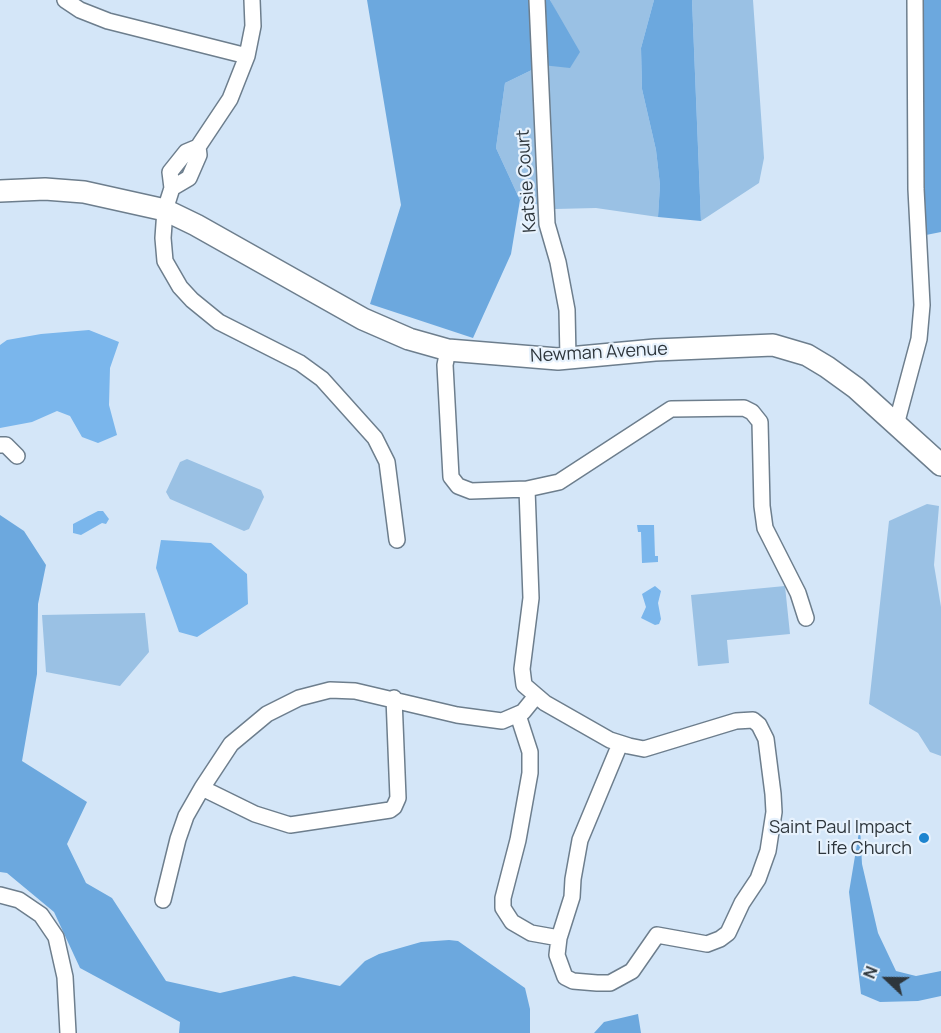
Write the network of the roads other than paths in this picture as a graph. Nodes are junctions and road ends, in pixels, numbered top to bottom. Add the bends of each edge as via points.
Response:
1 (65, 0) edge
2 (252, 0) edge
3 (537, 0) edge
4 (915, 0) edge
5 (247, 56) junction
6 (0, 191) edge
7 (165, 210) junction
8 (448, 350) junction
9 (568, 358) junction
10 (896, 425) junction
11 (0, 445) edge
12 (17, 456) dead end
13 (941, 465) edge
14 (527, 489) junction
15 (397, 540) dead end
16 (806, 618) dead end
17 (536, 696) junction
18 (394, 698) junction
19 (518, 715) junction
20 (620, 744) junction
21 (202, 788) junction
22 (0, 895) edge
23 (163, 900) dead end
24 (559, 938) junction
25 (68, 1033) edge

1 - 5 street via 108,21
2 - 5 street via 253,26
3 - 9 street, Katsie Court via 547,224 567,310
4 - 10 street via 916,189 922,305 919,339
5 - 7 street via 230,99 198,147 199,155 189,178 172,188
6 - 7 street, Newman Avenue via 84,192
7 - 8 street, Newman Avenue via 363,319 409,339
7 - 15 street via 165,261 180,287 219,322 300,363 322,379 375,438 387,462
8 - 9 street, Newman Avenue
8 - 14 street via 445,365 451,477 458,486 471,491
9 - 10 street, Newman Avenue via 773,345 827,367
10 - 13 street, Newman Avenue
11 - 12 street via 6,445
14 - 16 street via 559,482 671,408 744,408 757,416 765,528 798,593
14 - 17 street via 531,610 522,676 524,685
17 - 19 street
17 - 20 street
18 - 19 street via 458,715 502,720
18 - 21 street via 330,690 282,705 231,744
18 - 21 street via 398,798 390,810 290,825 264,818
19 - 24 street via 530,752 530,773 503,908 520,928
20 - 24 street via 580,840 572,897
20 - 24 street via 644,748 736,721 753,720 766,738 773,794 768,851 758,879 728,933 720,939 707,944 657,935 621,979 597,983 565,977 557,955
21 - 23 street via 178,839
22 - 25 street via 19,900 41,915 56,937 65,977

